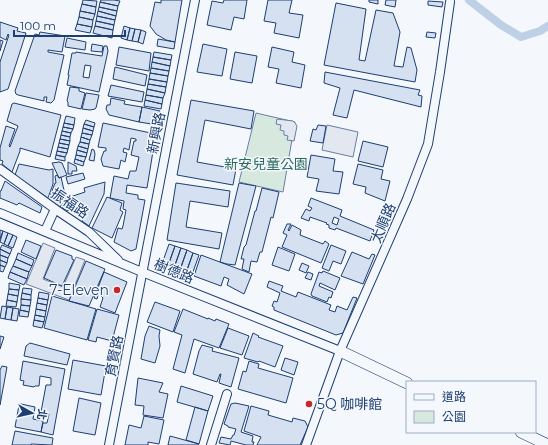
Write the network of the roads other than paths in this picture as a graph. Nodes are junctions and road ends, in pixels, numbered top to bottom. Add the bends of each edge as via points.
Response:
1 (195, 0) edge
2 (450, 2) dead end
3 (0, 169) edge
4 (55, 210) junction
5 (0, 213) edge
6 (45, 232) junction
7 (121, 263) junction
8 (142, 272) junction
9 (340, 351) junction
10 (406, 383) edge
11 (227, 394) dead end
12 (524, 433) edge
13 (110, 445) edge
14 (211, 445) edge
15 (306, 445) edge
16 (548, 445) edge

1 - 8 street, 新興路
2 - 9 street, 太順路 via 428,144 407,199
3 - 4 street, 振福路
4 - 6 street
4 - 7 street, 振福路 via 88,232
5 - 6 street, 樹德路
6 - 7 street, 樹德路
7 - 8 street, 樹德路
8 - 9 street, 樹德路
8 - 13 street, 育賢路
9 - 10 main road
9 - 15 street, 太順路
11 - 14 street
12 - 16 main road

